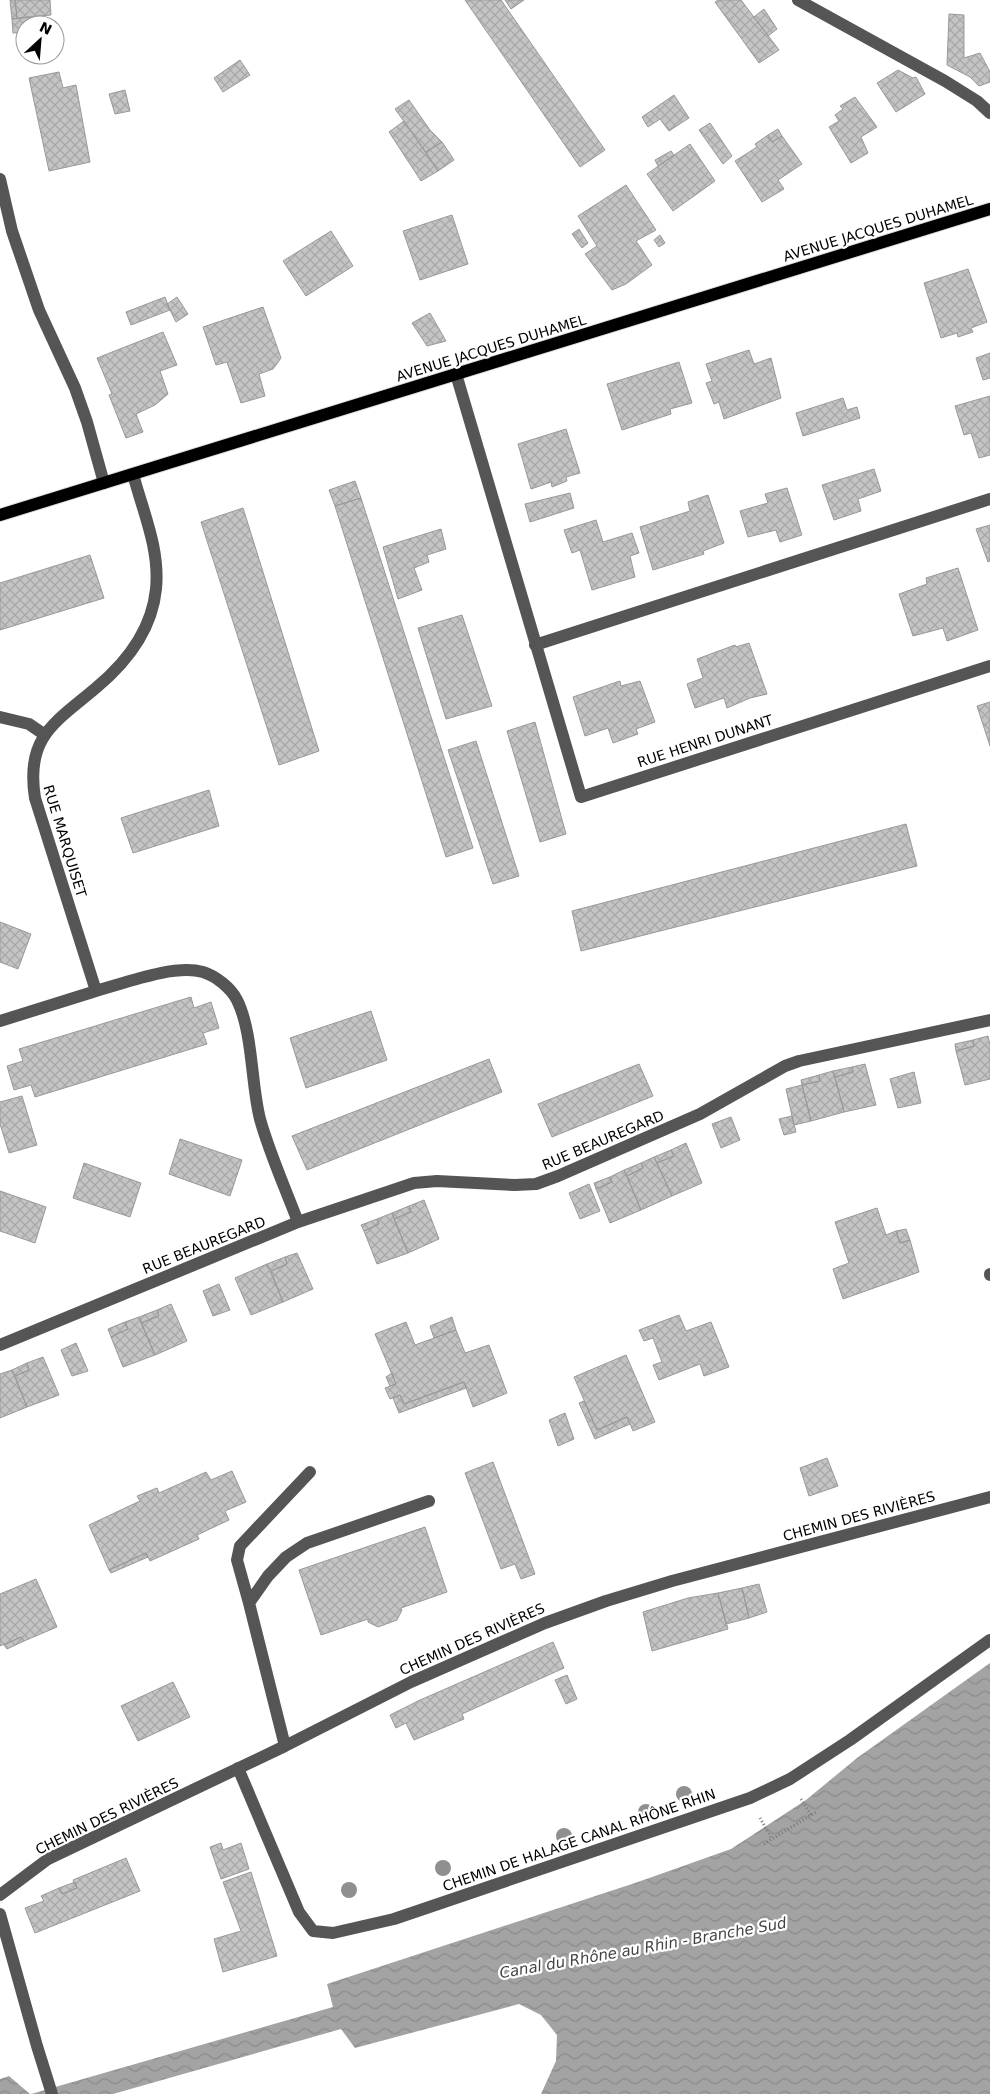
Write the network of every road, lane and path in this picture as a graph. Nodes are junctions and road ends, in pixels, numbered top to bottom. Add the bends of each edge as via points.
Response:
1 (798, 0) edge
2 (990, 113) edge
3 (0, 179) edge
4 (990, 211) edge
5 (456, 374) junction
6 (133, 474) junction
7 (104, 483) junction
8 (990, 498) edge
9 (0, 515) edge
10 (535, 645) junction
11 (990, 666) edge
12 (0, 717) edge
13 (45, 735) junction
14 (96, 991) junction
15 (990, 1020) edge
16 (0, 1021) edge
17 (298, 1222) junction
18 (0, 1345) edge
19 (310, 1472) dead end
20 (990, 1497) edge
21 (429, 1501) dead end
22 (249, 1602) junction
23 (990, 1640) edge
24 (285, 1746) junction
25 (238, 1768) junction
26 (816, 1812) dead end
27 (764, 1844) dead end
28 (0, 1895) edge
29 (0, 1914) edge
30 (52, 2094) edge

1 - 2 street via 945,81
3 - 7 street via 12,231 39,310 84,413
4 - 5 main road, AVENUE JACQUES DUHAMEL
5 - 6 main road, AVENUE JACQUES DUHAMEL
5 - 10 street, RUE HENRI DUNANT
6 - 7 main road, AVENUE JACQUES DUHAMEL
6 - 13 street, RUE MARQUISET via 156,562 151,616 139,642 120,666 57,719
7 - 9 main road, AVENUE JACQUES DUHAMEL
8 - 10 street
10 - 11 street, RUE HENRI DUNANT via 581,797
12 - 13 street via 29,724
13 - 14 street, RUE MARQUISET via 36,753 31,776 34,798
14 - 16 street
14 - 17 street via 175,970 205,973 225,985 237,1000 244,1020 260,1119
15 - 17 street, RUE BEAUREGARD via 799,1061 700,1114 536,1184 414,1183
17 - 18 street, RUE BEAUREGARD
19 - 22 street via 240,1546 237,1560
20 - 24 street, CHEMIN DES RIVIÈRES via 606,1601 545,1623 411,1682
21 - 22 street via 307,1543 286,1557
22 - 24 street
23 - 25 street, CHEMIN DE HALAGE CANAL RHÔNE RHIN via 850,1740 790,1779 750,1798 394,1919 333,1933 314,1932 299,1912
24 - 25 street, CHEMIN DES RIVIÈRES
25 - 28 street, CHEMIN DES RIVIÈRES via 48,1859
26 - 27 path
29 - 30 street

